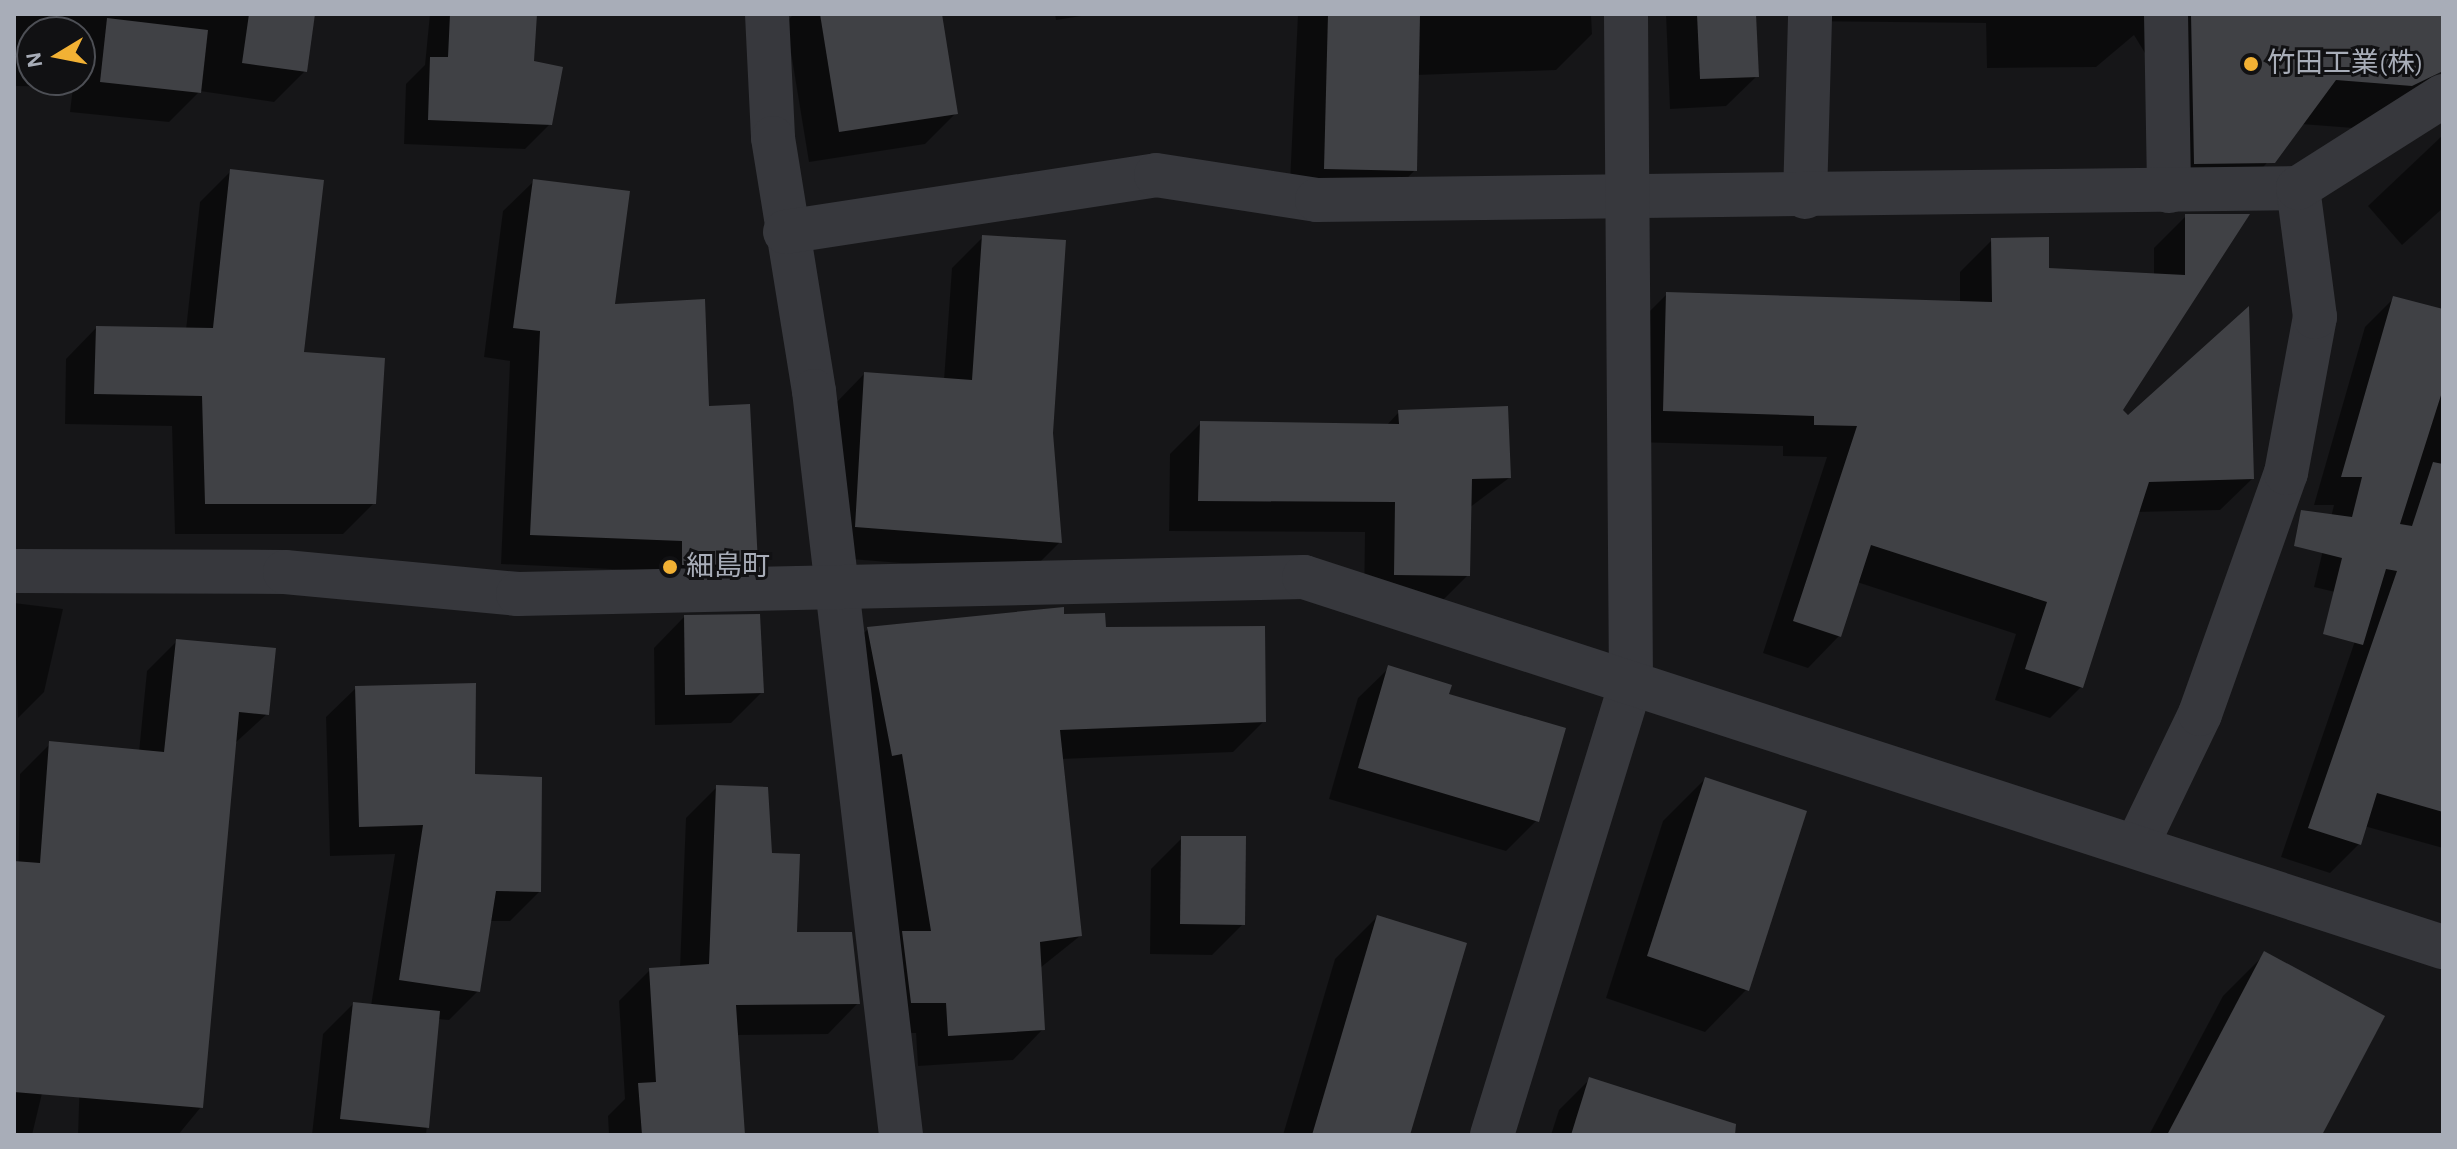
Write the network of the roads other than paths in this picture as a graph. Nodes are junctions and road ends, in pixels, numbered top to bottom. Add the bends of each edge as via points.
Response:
1 (767, 14) edge
2 (1626, 14) edge
3 (1810, 14) edge
4 (2166, 14) edge
5 (2443, 96) edge
6 (2298, 188) junction
7 (2169, 191) junction
8 (1626, 195) junction
9 (1805, 197) junction
10 (785, 232) junction
11 (14, 571) edge
12 (833, 585) junction
13 (1631, 682) junction
14 (2137, 845) junction
15 (2443, 947) edge
16 (901, 1135) edge
17 (1492, 1135) edge

1 - 10 street
2 - 8 street
3 - 9 street
4 - 7 street
5 - 6 street
6 - 7 street
6 - 14 street via 2315,317 2286,473 2200,714
7 - 9 street
8 - 9 street
8 - 10 street via 1317,200 1156,175
8 - 13 street
10 - 12 street via 814,391
11 - 12 street via 285,572 518,594
12 - 13 street via 1304,577
12 - 16 street
13 - 14 street
13 - 17 street
14 - 15 street

